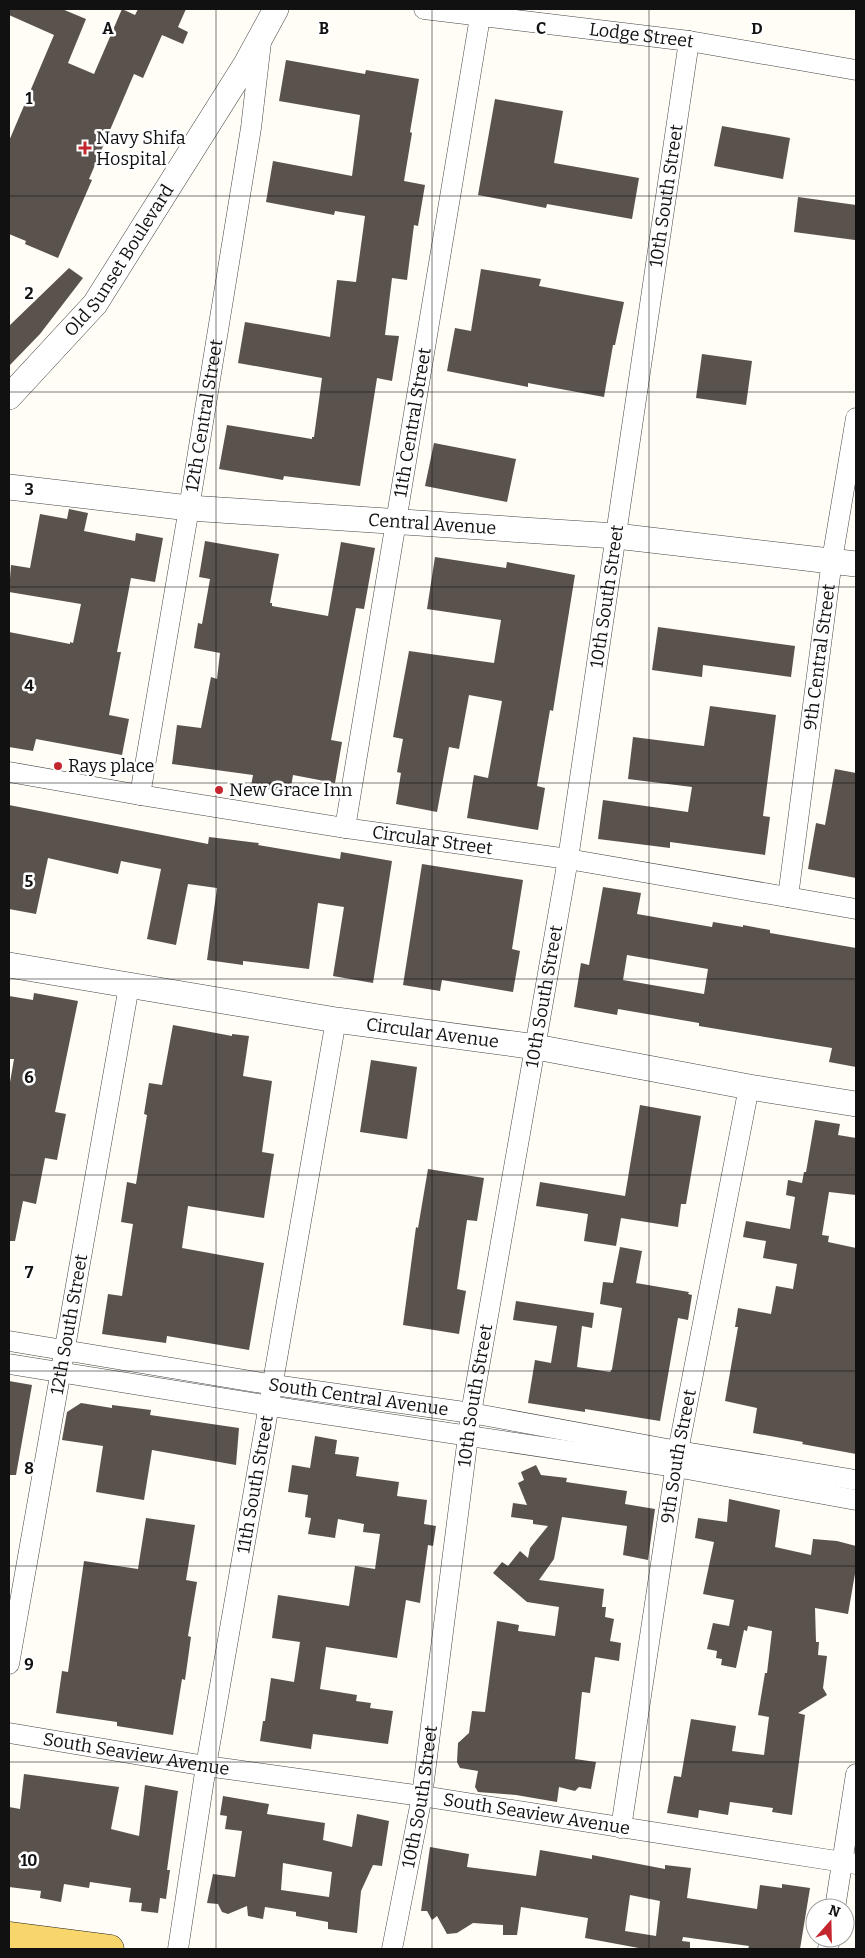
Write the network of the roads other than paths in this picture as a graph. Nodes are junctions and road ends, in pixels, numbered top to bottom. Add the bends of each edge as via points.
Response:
1 (276, 9) edge
2 (424, 9) edge
3 (480, 17) junction
4 (262, 33) junction
5 (689, 41) junction
6 (856, 70) edge
7 (9, 397) edge
8 (856, 418) edge
9 (9, 487) edge
10 (190, 508) junction
11 (396, 521) junction
12 (616, 536) junction
13 (832, 560) junction
14 (856, 564) edge
15 (9, 772) edge
16 (140, 796) junction
17 (345, 828) junction
18 (568, 859) junction
19 (788, 897) junction
20 (856, 909) edge
21 (9, 965) edge
22 (129, 986) junction
23 (336, 1020) junction
24 (536, 1047) junction
25 (749, 1087) junction
26 (856, 1104) edge
27 (9, 1341) edge
28 (64, 1351) junction
29 (9, 1364) edge
30 (61, 1373) junction
31 (274, 1385) junction
32 (270, 1406) junction
33 (471, 1413) junction
34 (467, 1435) junction
35 (677, 1459) junction
36 (856, 1480) edge
37 (856, 1500) edge
38 (9, 1664) edge
39 (9, 1733) edge
40 (206, 1766) junction
41 (856, 1774) edge
42 (422, 1796) junction
43 (622, 1828) junction
44 (849, 1863) edge
45 (838, 1898) edge
46 (9, 1936) edge
47 (110, 1949) edge
48 (178, 1949) edge
49 (392, 1949) edge

1 - 4 street, Old Sunset Boulevard
2 - 3 street, Lodge Street
3 - 5 street, Lodge Street
3 - 11 street, 11th Central Street
4 - 7 street, Old Sunset Boulevard via 246,64 95,304
4 - 10 street, 12th Central Street via 251,128
5 - 6 street, Lodge Street
5 - 12 street, 10th South Street
8 - 13 street, 9th Central Street
9 - 10 street, Central Avenue
10 - 11 street, Central Avenue
10 - 16 street, 12th Central Street
11 - 12 street, Central Avenue
11 - 17 street, 11th Central Street
12 - 13 street, Central Avenue
12 - 18 street, 10th South Street
13 - 14 street, Central Avenue
13 - 19 street, 9th Central Street
15 - 16 street, Circular Street
16 - 17 street, Circular Street
17 - 18 street, Circular Street
18 - 19 street, Circular Street
18 - 24 street, 10th South Street
19 - 20 street, Circular Street
21 - 22 street, Circular Avenue
22 - 23 street, Circular Avenue
22 - 28 street, 12th South Street
23 - 24 street, Circular Avenue
23 - 31 street, 11th South Street
24 - 25 street, Circular Avenue
24 - 33 street, 10th South Street
25 - 26 street, Circular Avenue
25 - 35 street, 9th South Street
27 - 28 street, South Central Avenue
28 - 30 street, 12th South Street
28 - 31 street, South Central Avenue
29 - 30 street
30 - 32 street
30 - 38 street, 12th South Street
31 - 32 street, 11th South Street
31 - 33 street, South Central Avenue
32 - 34 street
32 - 40 street, 11th South Street
33 - 34 street, 10th South Street
33 - 35 street, South Central Avenue
34 - 35 street
34 - 42 street, 10th South Street
35 - 36 street, South Central Avenue
35 - 37 street
35 - 43 street, 9th South Street
39 - 40 street, South Seaview Avenue
40 - 42 street, South Seaview Avenue
40 - 48 street, 11th South Street
41 - 44 street
42 - 43 street, South Seaview Avenue
42 - 49 street, 10th South Street
43 - 44 street, South Seaview Avenue
44 - 45 street
46 - 47 main road

